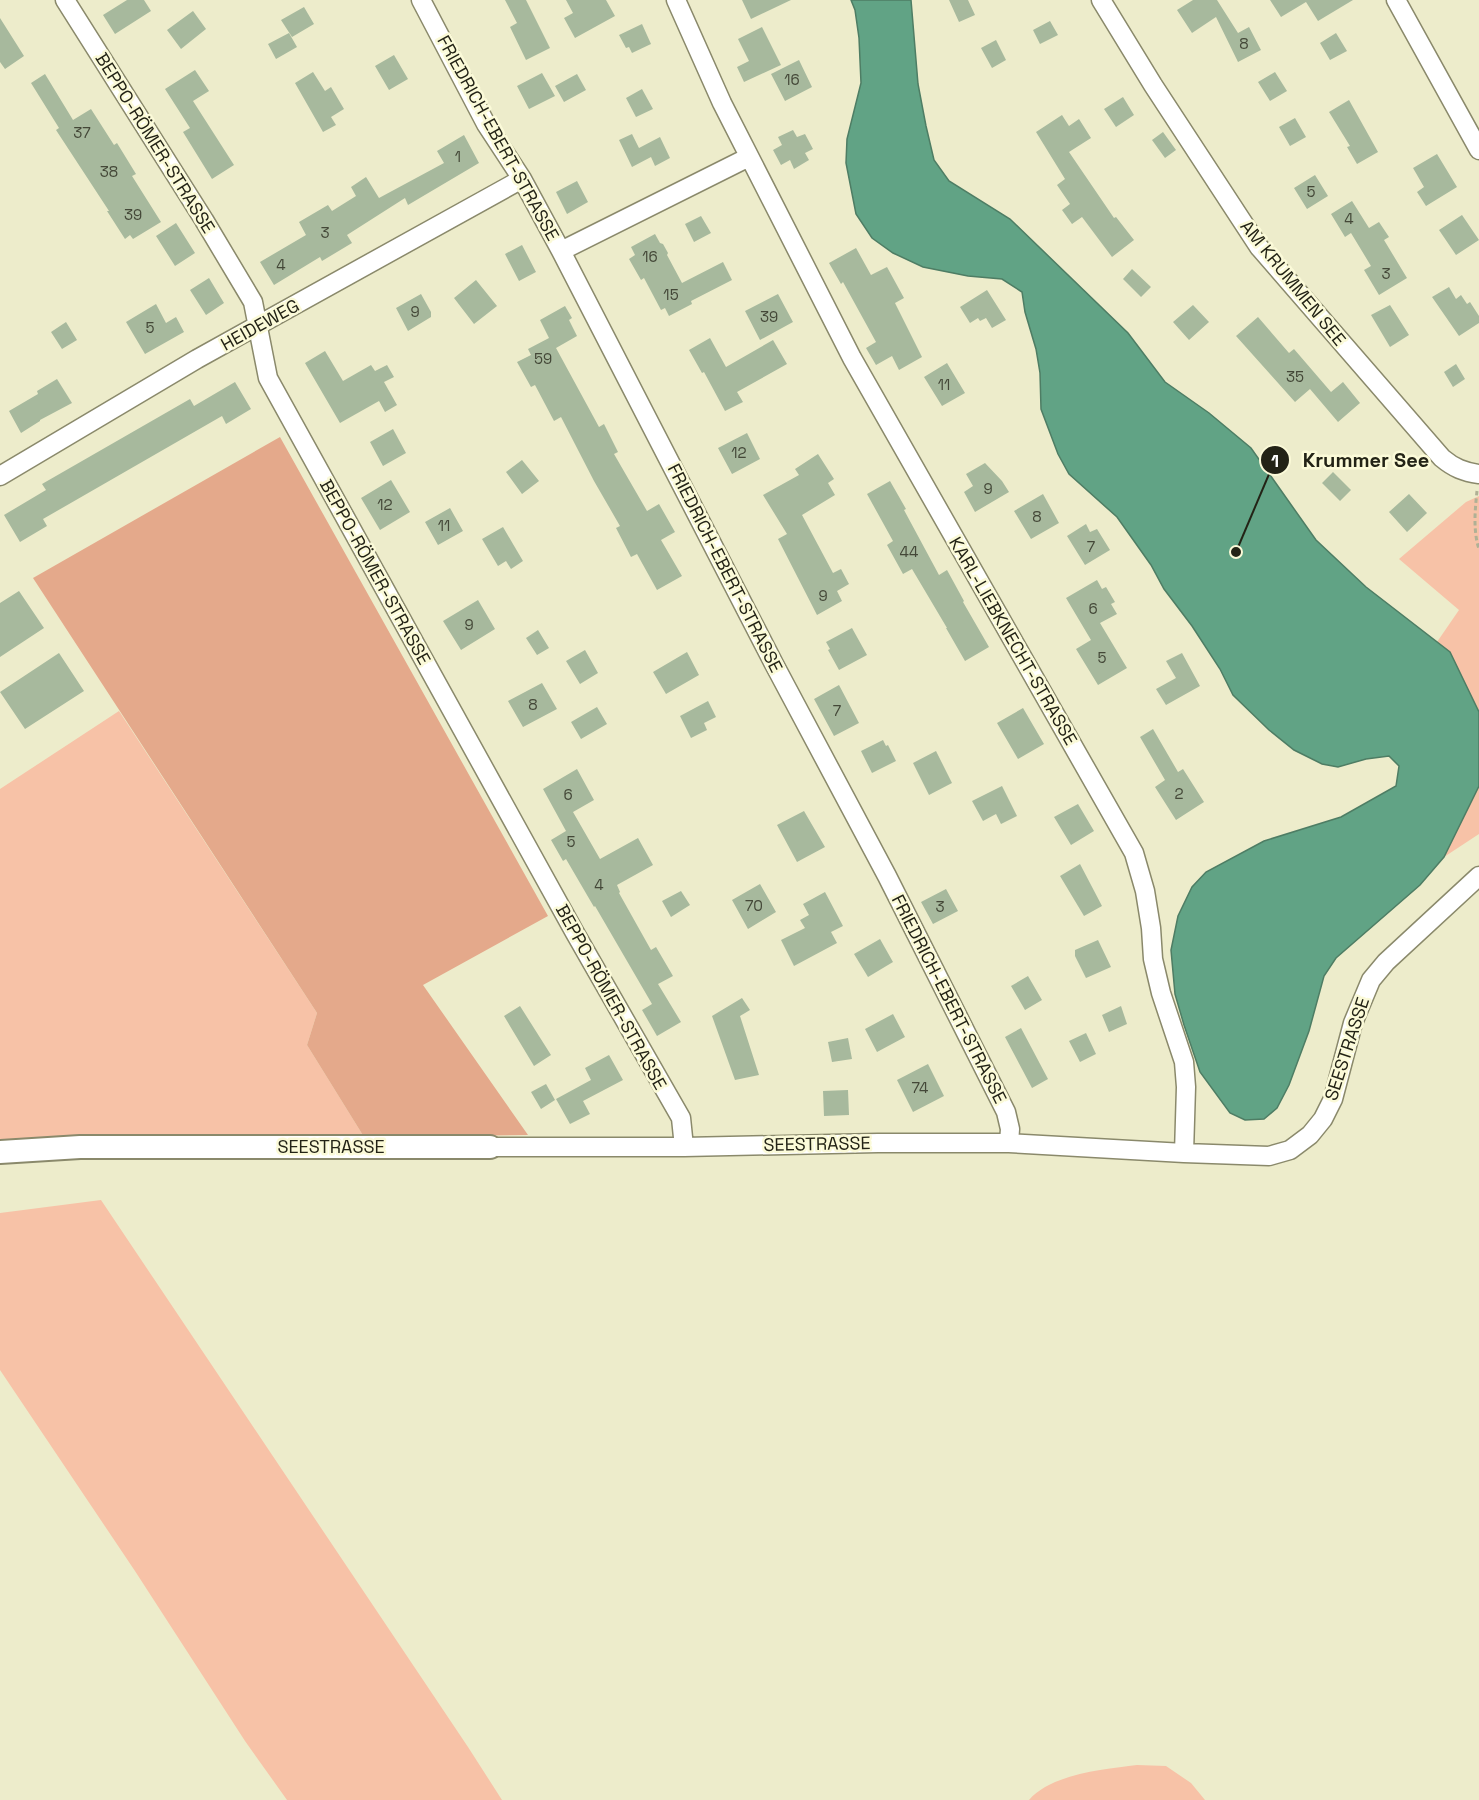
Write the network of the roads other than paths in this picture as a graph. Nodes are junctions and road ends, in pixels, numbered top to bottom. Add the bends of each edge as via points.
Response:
1 (65, 0) edge
2 (421, 0) edge
3 (676, 0) edge
4 (1101, 0) edge
5 (1396, 0) edge
6 (1477, 140) edge
7 (749, 157) junction
8 (522, 179) junction
9 (561, 250) junction
10 (259, 326) junction
11 (1479, 474) edge
12 (0, 476) edge
13 (1479, 876) edge
14 (1009, 1143) junction
15 (490, 1147) joint
16 (684, 1147) junction
17 (0, 1152) edge
18 (1184, 1153) junction

1 - 10 street, BEPPO-RÖMER-STRASSE via 253,302
2 - 8 street, FRIEDRICH-EBERT-STRASSE via 486,124
3 - 7 street, KARL-LIEBKNECHT-STRASSE
4 - 11 street, AM KRUMMEN SEE via 1260,247 1442,458 1453,467
5 - 6 street
7 - 9 street
7 - 18 street, KARL-LIEBKNECHT-STRASSE via 852,358 1134,853 1146,891 1161,993 1184,1062
8 - 9 street, FRIEDRICH-EBERT-STRASSE
8 - 10 street, HEIDEWEG
9 - 14 street, FRIEDRICH-EBERT-STRASSE via 1006,1112
10 - 12 street, HEIDEWEG
10 - 16 street, BEPPO-RÖMER-STRASSE via 268,378 681,1118
13 - 18 street, SEESTRASSE via 1371,980 1353,1023 1333,1099 1310,1136 1290,1150 1269,1156
14 - 16 street, SEESTRASSE
14 - 18 street, SEESTRASSE
15 - 16 street, SEESTRASSE
15 - 17 street, SEESTRASSE via 80,1147

